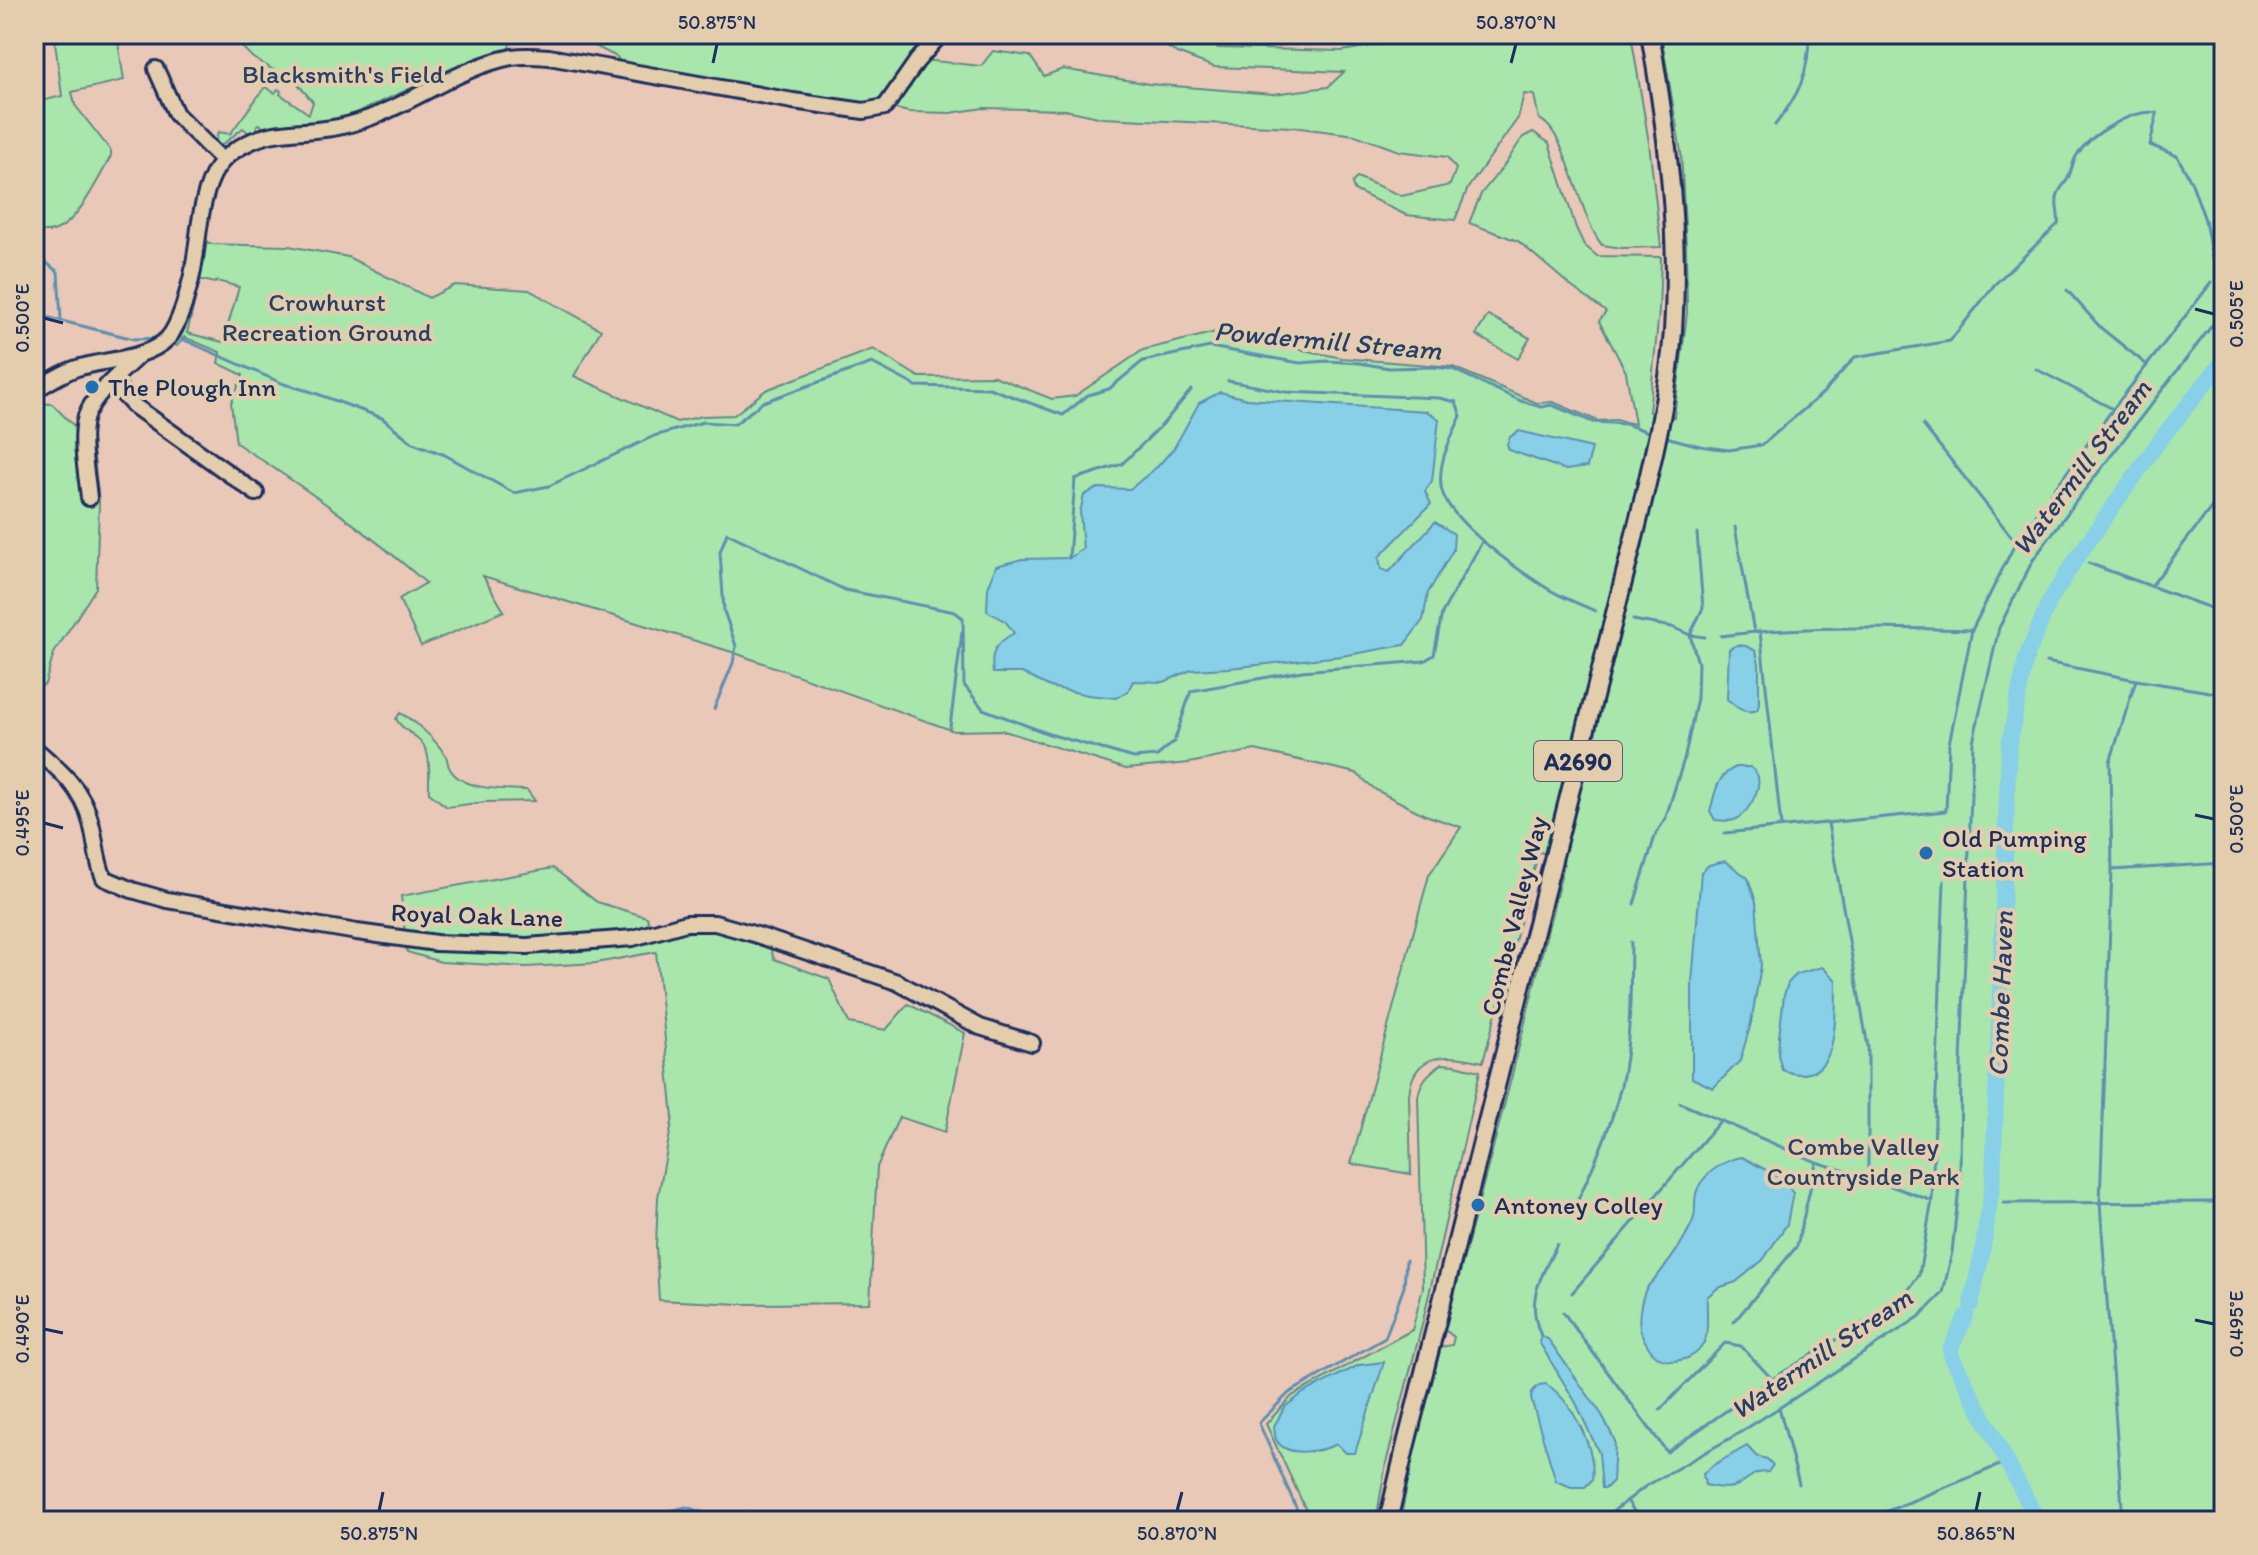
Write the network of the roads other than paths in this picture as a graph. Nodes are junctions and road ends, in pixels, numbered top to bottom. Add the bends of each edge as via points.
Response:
1 (941, 34) edge
2 (1650, 34) edge
3 (156, 69) dead end
4 (222, 160) junction
5 (140, 354) junction
6 (115, 380) junction
7 (34, 391) edge
8 (256, 493) dead end
9 (89, 498) dead end
10 (34, 748) edge
11 (1032, 1043) dead end
12 (1388, 1521) edge

1 - 4 street via 885,107 864,111 549,57 515,57 487,63 403,105 338,127 270,135
2 - 12 main road, Combe Valley Way / A2690 via 1675,237 1673,331 1662,415
3 - 4 street via 176,114
4 - 5 street via 204,200 180,316 169,337
5 - 6 street
5 - 7 street via 73,369
6 - 8 street via 133,405
6 - 9 street via 99,395 84,425
10 - 11 street, Royal Oak Lane via 79,792 104,878 132,890 436,943 527,946 633,938 686,923 715,923 897,982 980,1027

